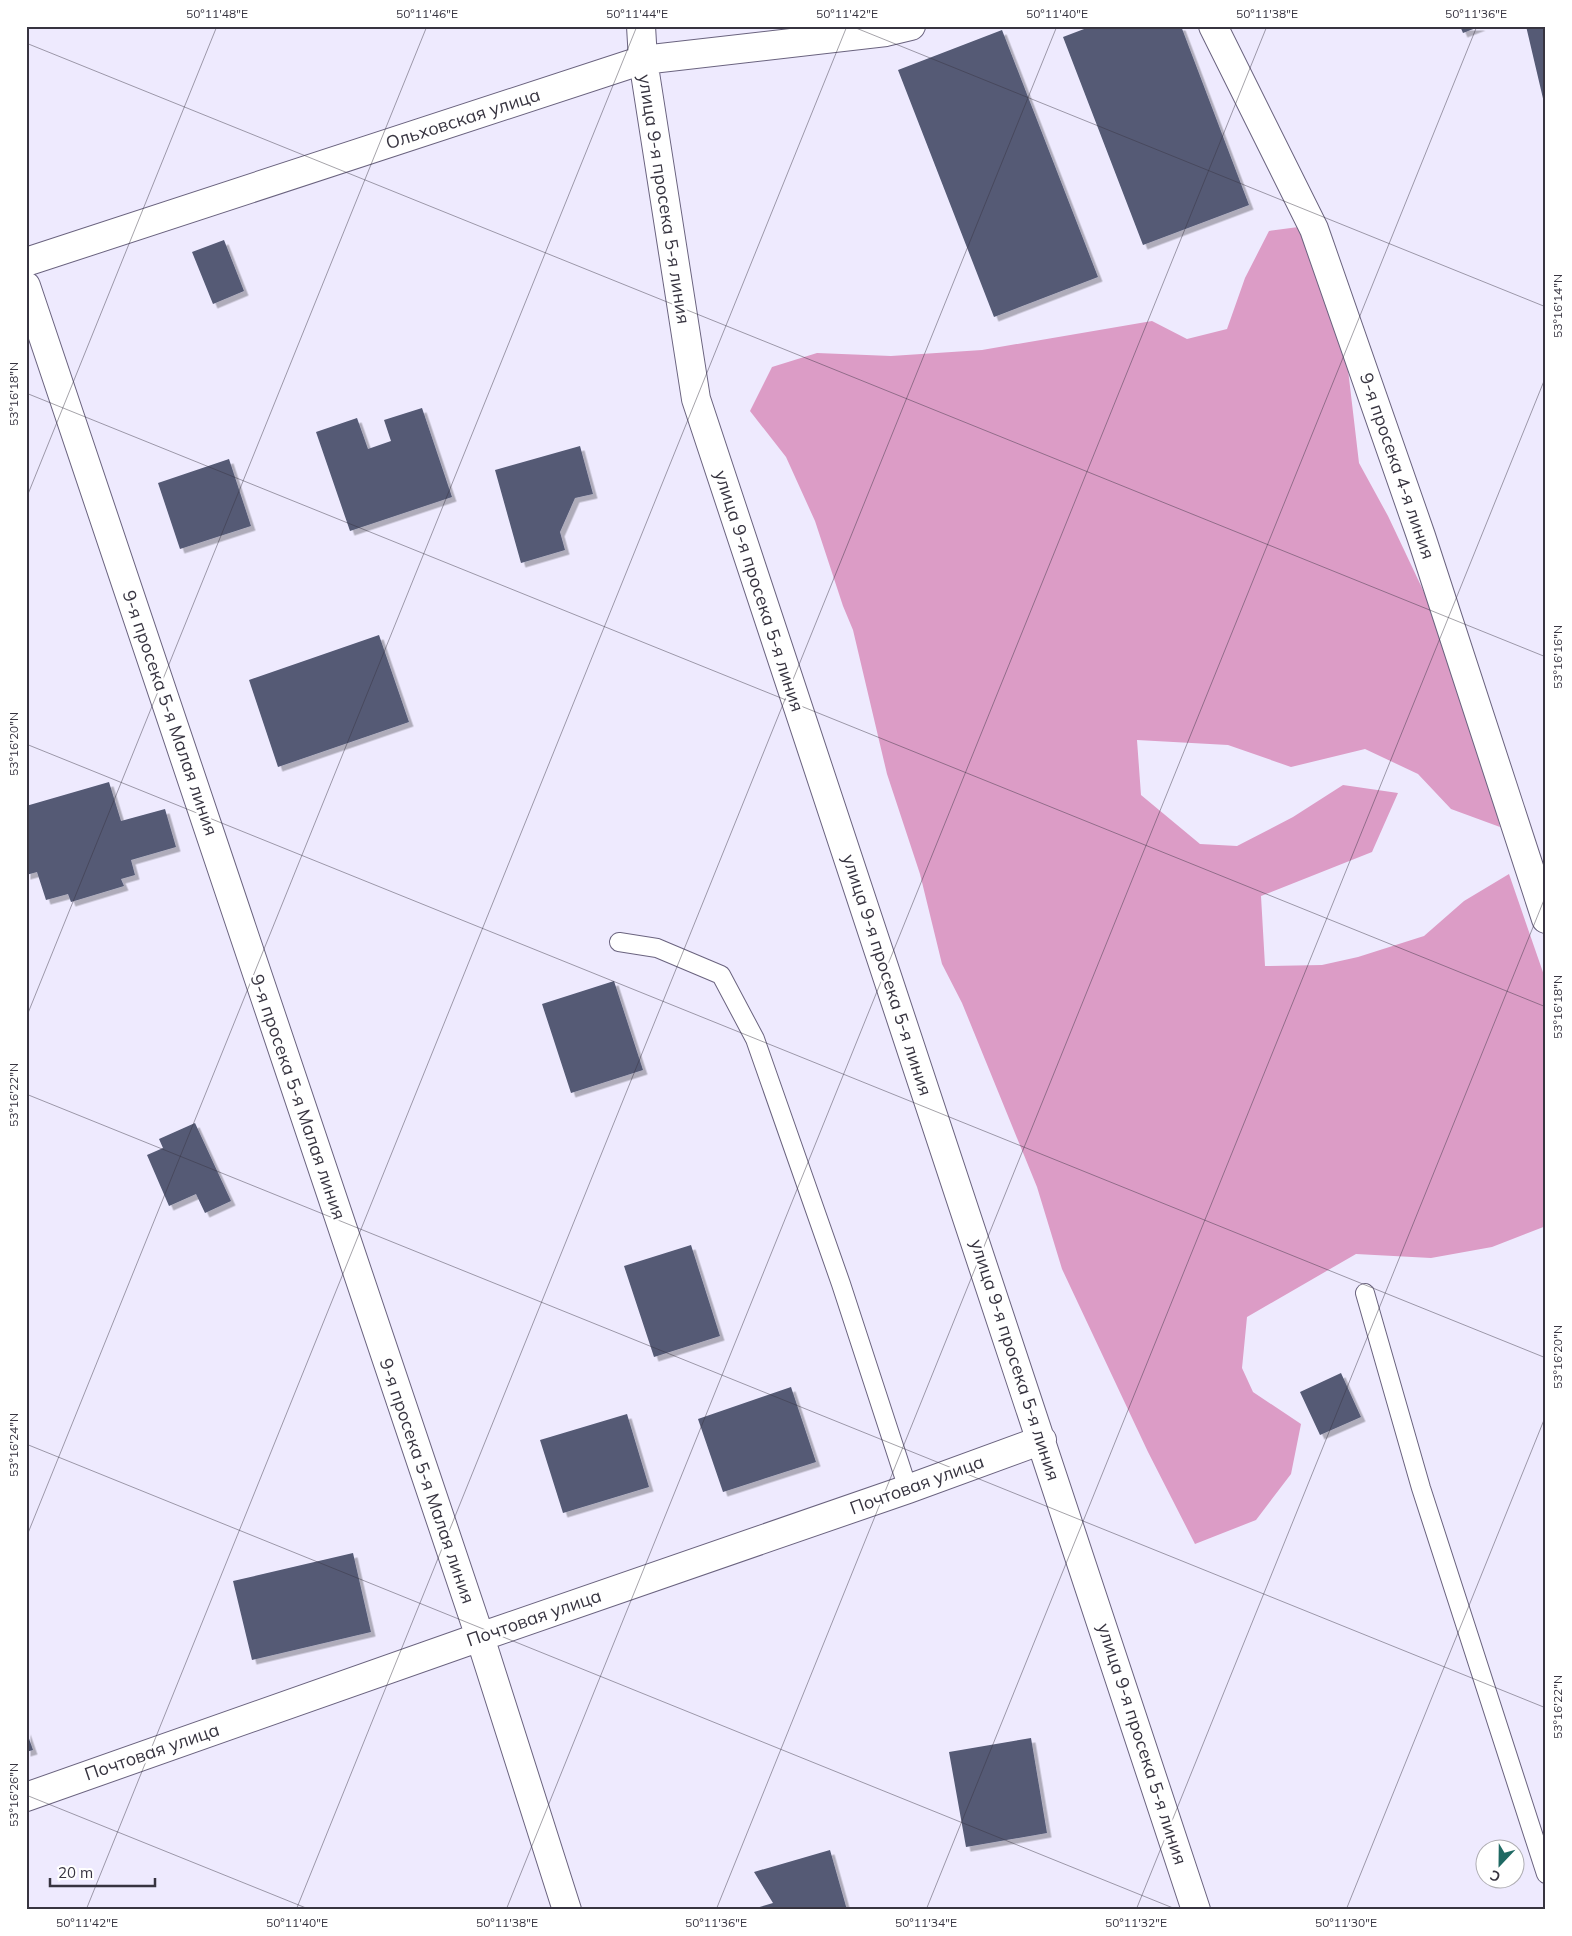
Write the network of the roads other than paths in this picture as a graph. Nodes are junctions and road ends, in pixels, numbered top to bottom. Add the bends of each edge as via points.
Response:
1 (641, 26) edge
2 (911, 26) edge
3 (1213, 26) edge
4 (643, 60) junction
5 (26, 262) edge
6 (26, 286) edge
7 (1546, 920) edge
8 (619, 942) dead end
9 (1365, 1293) dead end
10 (1042, 1440) junction
11 (908, 1490) junction
12 (480, 1637) junction
13 (26, 1796) edge
14 (1546, 1874) edge
15 (567, 1910) edge
16 (1196, 1910) edge

1 - 4 street, улица 9-я просека 5-я линия
2 - 4 street, Ольховская улица via 886,32
3 - 7 street, 9-я просека 4-я линия via 1314,230 1421,536
4 - 5 street, Ольховская улица
4 - 10 street, улица 9-я просека 5-я линия via 696,399
6 - 12 street, 9-я просека 5-я Малая линия
8 - 11 lane via 656,948 721,975 755,1039 842,1284
9 - 14 lane via 1421,1488
10 - 11 street, Почтовая улица
10 - 16 street, улица 9-я просека 5-я линия
11 - 12 street, Почтовая улица
12 - 13 street, Почтовая улица
12 - 15 street, 9-я просека 5-я Малая линия

